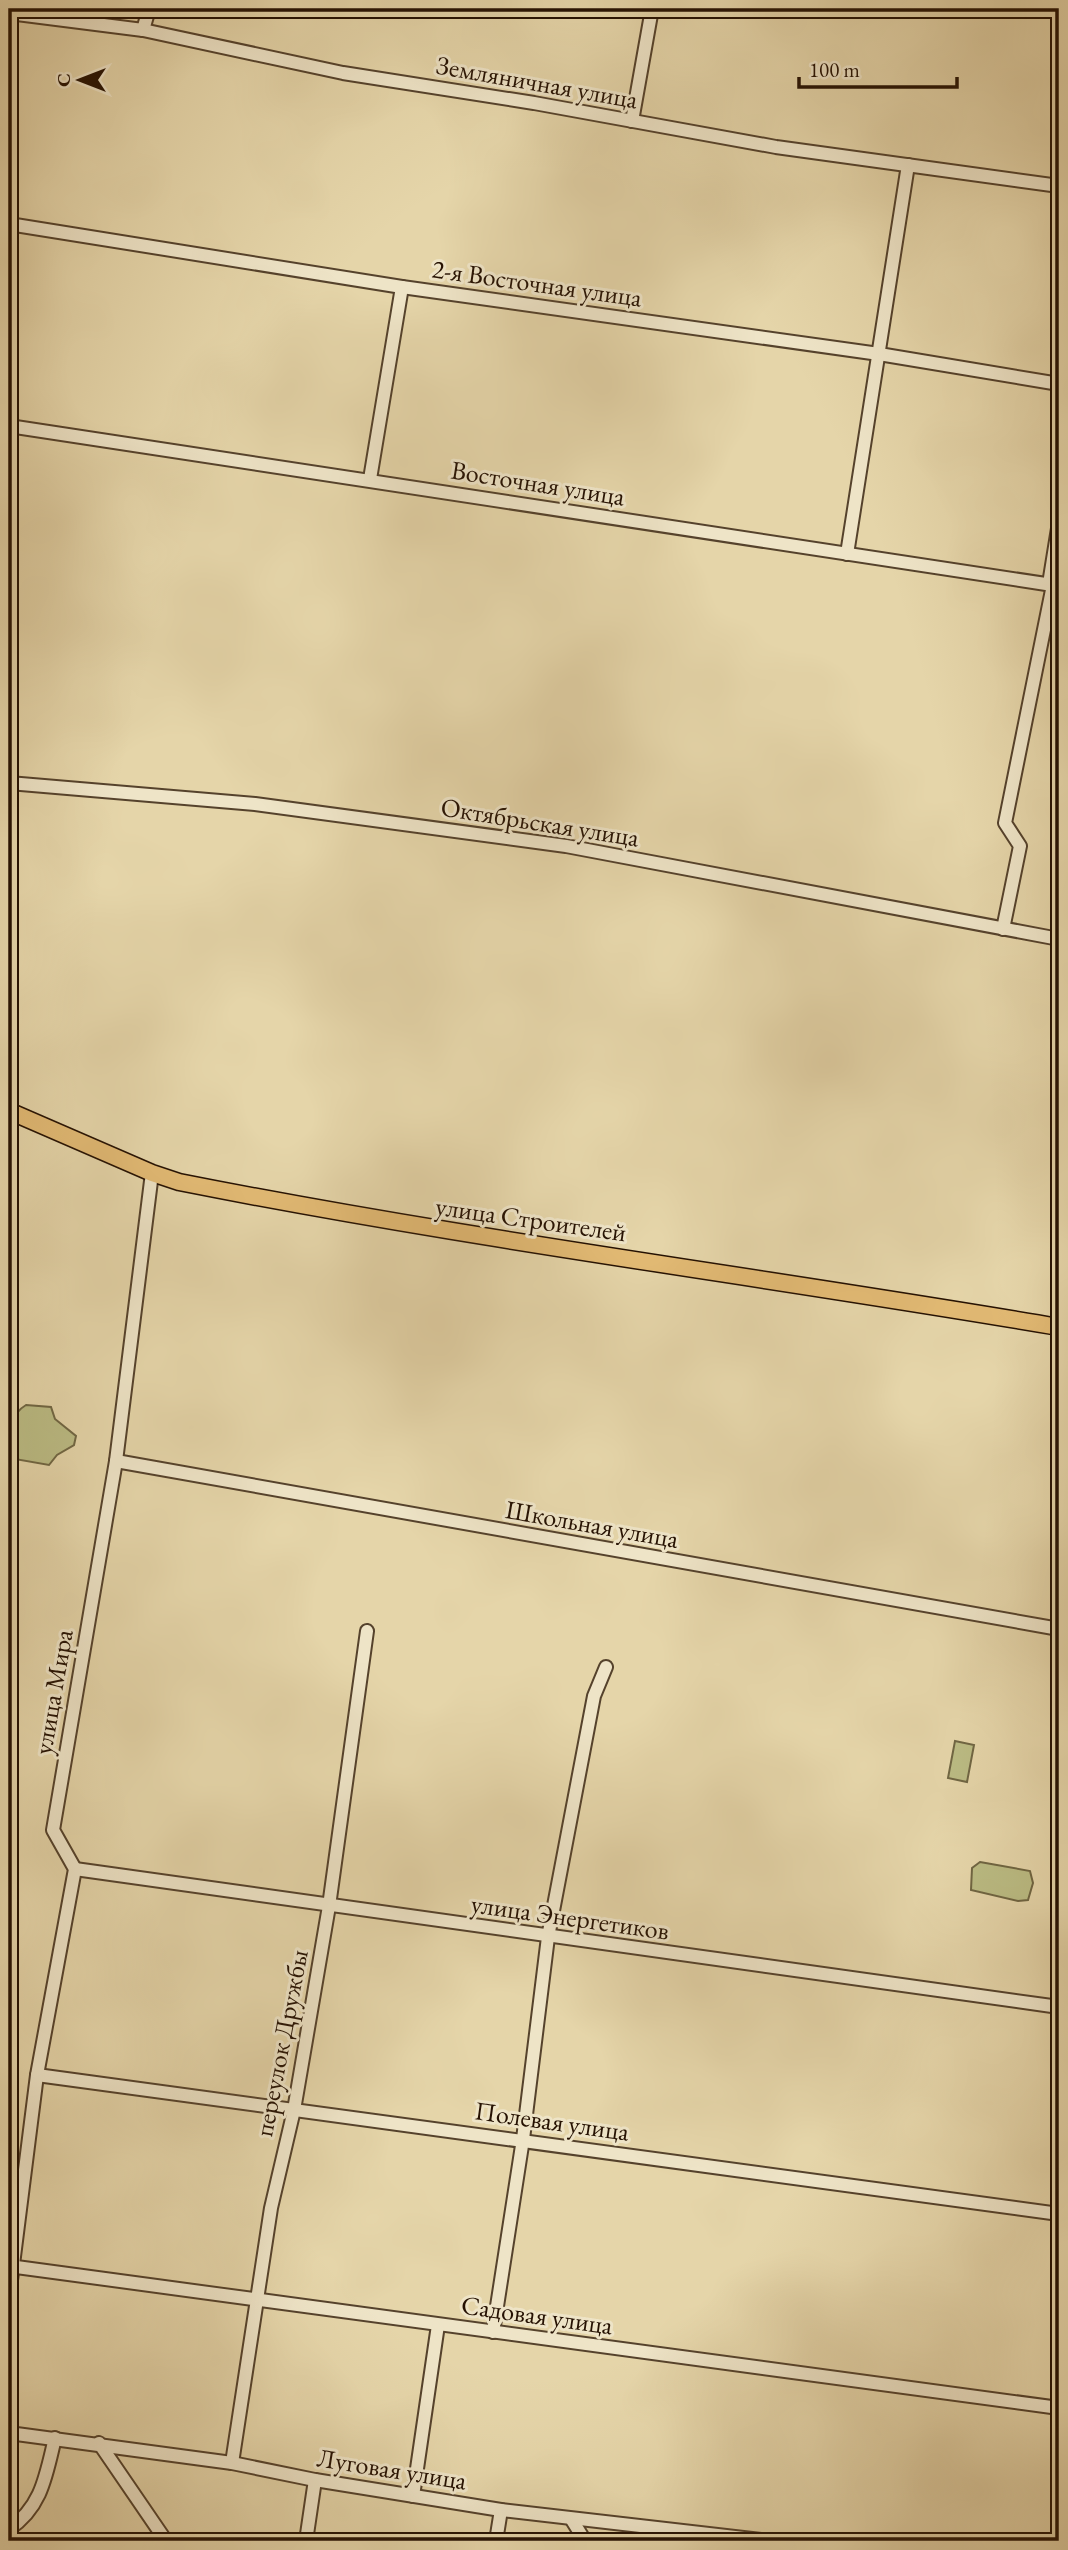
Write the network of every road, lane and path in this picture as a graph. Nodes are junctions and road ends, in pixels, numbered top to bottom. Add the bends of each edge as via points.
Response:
1 (149, 9) edge
2 (652, 9) edge
3 (9, 13) edge
4 (143, 30) junction
5 (632, 121) junction
6 (908, 165) junction
7 (1059, 186) edge
8 (9, 224) edge
9 (402, 287) junction
10 (879, 354) junction
11 (1059, 384) edge
12 (9, 426) edge
13 (370, 480) junction
14 (1059, 522) edge
15 (847, 554) junction
16 (1054, 585) edge
17 (9, 783) edge
18 (1003, 929) junction
19 (1059, 939) edge
20 (9, 1111) edge
21 (152, 1173) junction
22 (1059, 1327) edge
23 (116, 1461) junction
24 (1059, 1629) edge
25 (367, 1631) dead end
26 (606, 1667) dead end
27 (75, 1869) junction
28 (329, 1906) junction
29 (548, 1937) junction
30 (1059, 2007) edge
31 (37, 2075) junction
32 (294, 2110) junction
33 (523, 2139) junction
34 (1059, 2214) edge
35 (10, 2266) edge
36 (9, 2296) edge
37 (258, 2300) junction
38 (438, 2325) junction
39 (493, 2332) junction
40 (1059, 2408) edge
41 (9, 2433) edge
42 (55, 2438) junction
43 (99, 2443) junction
44 (232, 2463) junction
45 (315, 2480) junction
46 (413, 2496) junction
47 (501, 2510) junction
48 (572, 2520) junction
49 (9, 2529) edge
50 (166, 2541) edge
51 (306, 2541) edge
52 (496, 2541) edge
53 (585, 2541) edge
54 (770, 2541) edge

1 - 4 street
2 - 5 street
3 - 4 street, Земляничная улица
4 - 5 street, Земляничная улица via 343,73
5 - 6 street, Земляничная улица
6 - 7 street, Земляничная улица
6 - 10 street
8 - 9 street, 2-я Восточная улица
9 - 10 street, 2-я Восточная улица
9 - 13 street
10 - 11 street, 2-я Восточная улица
10 - 15 street
12 - 13 street, Восточная улица
13 - 15 street, Восточная улица
14 - 16 street
15 - 16 street, Восточная улица
16 - 18 street via 1005,822 1020,846
17 - 18 street, Октябрьская улица via 255,804 566,846
18 - 19 street, Октябрьская улица
20 - 21 main road, улица Строителей
21 - 22 main road, улица Строителей via 359,1217
21 - 23 street, улица Мира
23 - 24 street, Школьная улица
23 - 27 street, улица Мира via 53,1830
25 - 28 street, переулок Дружбы
26 - 29 street via 594,1696
27 - 28 street, улица Энергетиков
27 - 31 street
28 - 29 street, улица Энергетиков
28 - 32 street, переулок Дружбы
29 - 30 street, улица Энергетиков
29 - 33 street
31 - 32 street, Полевая улица
31 - 35 street
32 - 33 street, Полевая улица
32 - 37 street, переулок Дружбы via 271,2208
33 - 34 street, Полевая улица
33 - 39 street
35 - 36 street
35 - 37 street, Садовая улица
37 - 38 street, Садовая улица
37 - 44 street, переулок Дружбы
38 - 39 street, Садовая улица
38 - 46 street
39 - 40 street, Садовая улица
41 - 42 street, Луговая улица
42 - 43 street, Луговая улица
42 - 49 street via 41,2494 23,2519
43 - 44 street, Луговая улица
43 - 50 street
44 - 45 street, Луговая улица
45 - 46 street, Луговая улица
45 - 51 street
46 - 47 street, Луговая улица
47 - 48 street, Луговая улица
47 - 52 street
48 - 53 street
48 - 54 street, Луговая улица

